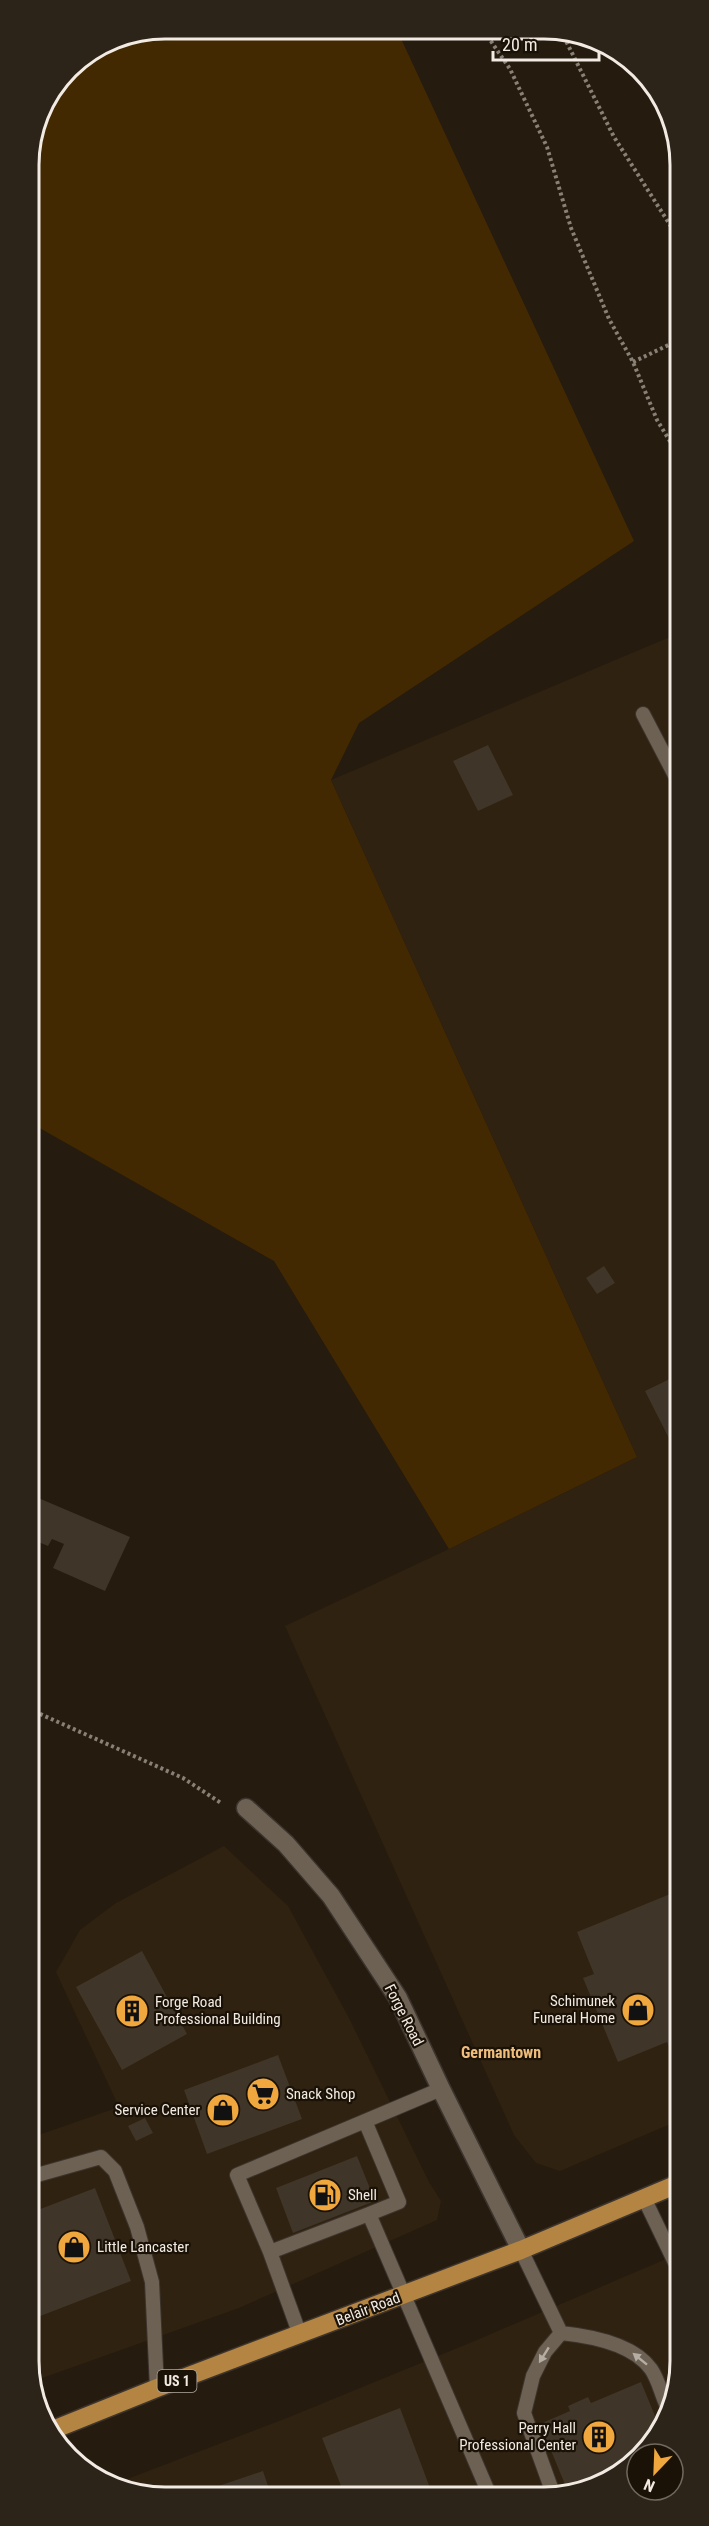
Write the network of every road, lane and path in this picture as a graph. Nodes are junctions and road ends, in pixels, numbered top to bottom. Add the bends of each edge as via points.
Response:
1 (489, 39) edge
2 (566, 41) edge
3 (670, 225) edge
4 (670, 344) edge
5 (633, 362) junction
6 (670, 441) edge
7 (644, 714) dead end
8 (670, 765) edge
9 (39, 1713) edge
10 (246, 1808) joint
11 (441, 2089) junction
12 (365, 2121) junction
13 (39, 2174) edge
14 (670, 2187) edge
15 (644, 2198) junction
16 (369, 2214) junction
17 (521, 2250) junction
18 (270, 2252) junction
19 (670, 2252) edge
20 (403, 2296) junction
21 (561, 2333) junction
22 (300, 2335) junction
23 (157, 2388) junction
24 (664, 2399) edge
25 (58, 2428) edge
26 (486, 2487) edge
27 (551, 2487) edge

1 - 5 path via 510,69 547,147 571,228 609,319
2 - 3 path via 614,137
4 - 5 path
5 - 6 path
7 - 8 lane
9 - 10 path via 183,1778 239,1817
10 - 11 street, Forge Road via 286,1844 331,1896 398,1998
11 - 12 lane
11 - 17 street, Forge Road
12 - 16 lane via 399,2202
12 - 18 lane via 237,2175
13 - 23 lane via 101,2157 115,2171 137,2227 152,2282
14 - 15 highway, Belair Road / US 1
15 - 17 highway, Belair Road / US 1
15 - 19 lane
16 - 18 lane
16 - 20 lane
17 - 20 highway, Belair Road / US 1
17 - 21 lane
18 - 22 lane
20 - 22 highway, Belair Road / US 1
20 - 26 lane
24 -> 21 lane via 652,2370 637,2355 592,2336
21 -> 27 lane via 544,2352 524,2413
22 - 23 highway, Belair Road / US 1
23 - 25 highway, Belair Road / US 1

